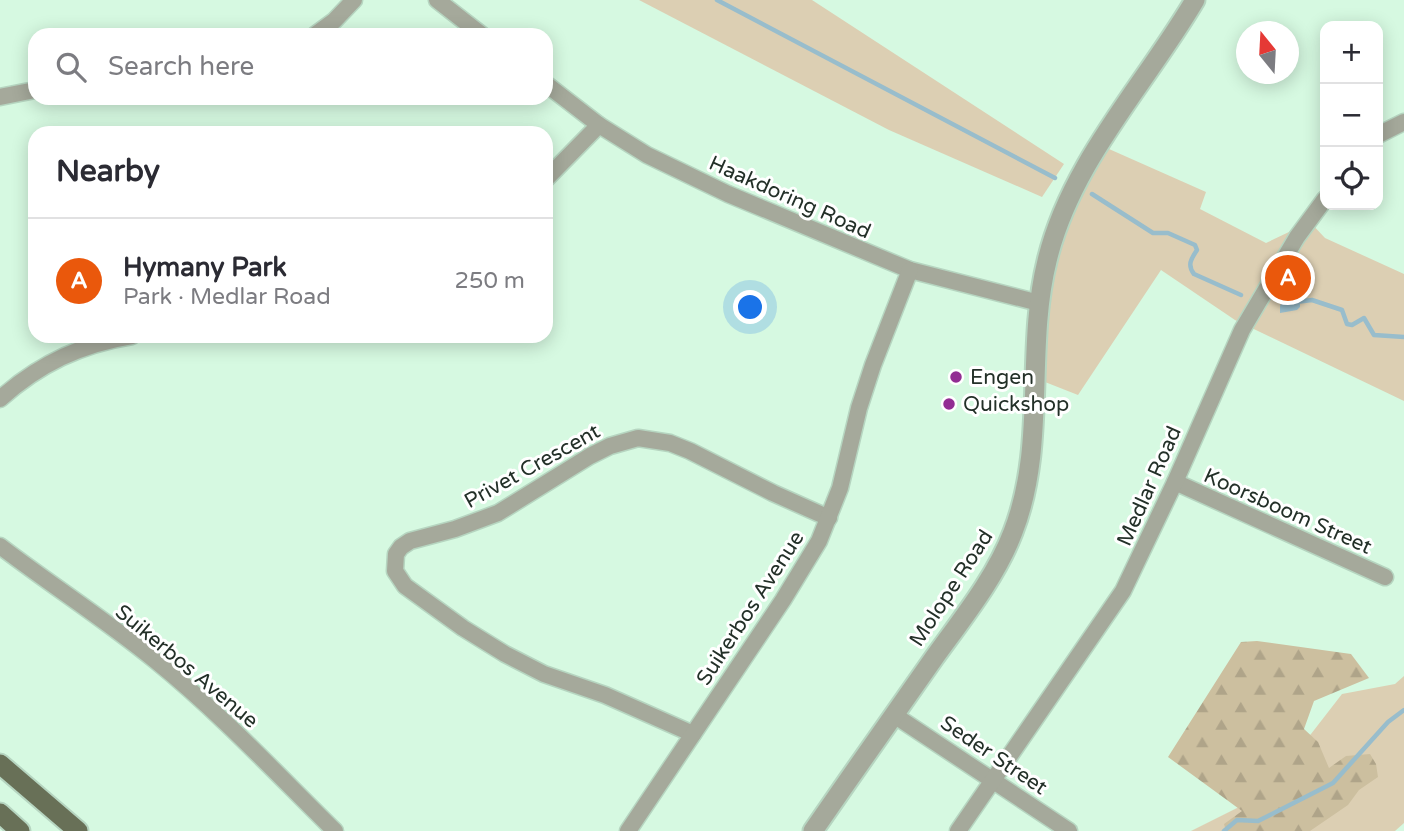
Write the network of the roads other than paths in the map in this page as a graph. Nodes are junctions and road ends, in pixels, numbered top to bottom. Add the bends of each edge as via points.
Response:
1 (354, 0) edge
2 (437, 0) edge
3 (1195, 0) edge
4 (324, 28) edge
5 (473, 28) edge
6 (553, 90) edge
7 (28, 91) edge
8 (0, 97) edge
9 (1404, 122) edge
10 (598, 125) junction
11 (1383, 132) edge
12 (553, 172) edge
13 (1320, 205) edge
14 (910, 270) junction
15 (1039, 303) junction
16 (95, 343) edge
17 (0, 399) edge
18 (1175, 482) junction
19 (829, 518) junction
20 (0, 546) edge
21 (1385, 577) dead end
22 (894, 715) junction
23 (693, 734) junction
24 (0, 764) edge
25 (994, 780) junction
26 (0, 813) edge
27 (20, 831) edge
28 (78, 831) edge
29 (335, 831) edge
30 (628, 831) edge
31 (813, 831) edge
32 (958, 831) edge
33 (1069, 831) edge

1 - 4 street
2 - 5 street
3 - 15 street, Molope Road via 1078,183 1050,250
6 - 10 street, Haakdoring Road
7 - 8 street
9 - 11 street
10 - 12 street
10 - 14 street, Haakdoring Road via 685,174
13 - 18 street, Medlar Road via 1242,330
14 - 15 street, Haakdoring Road
14 - 19 street, Suikerbos Avenue via 873,365
15 - 22 street, Molope Road via 1033,446 1013,534 975,599
16 - 17 street via 57,358
18 - 21 street, Koorsboom Street
18 - 25 street, Medlar Road via 1110,612
19 - 23 street, Suikerbos Avenue via 806,565
19 - 23 street, Privet Crescent via 690,451 638,438 600,451 498,513 410,541 396,554 395,571 405,586 505,654
20 - 29 street, Suikerbos Avenue via 186,687
22 - 25 street, Seder Street
22 - 31 street, Molope Road
23 - 30 street, Suikerbos Avenue
24 - 28 main road
25 - 32 street, Medlar Road
25 - 33 street, Seder Street
26 - 27 main road

